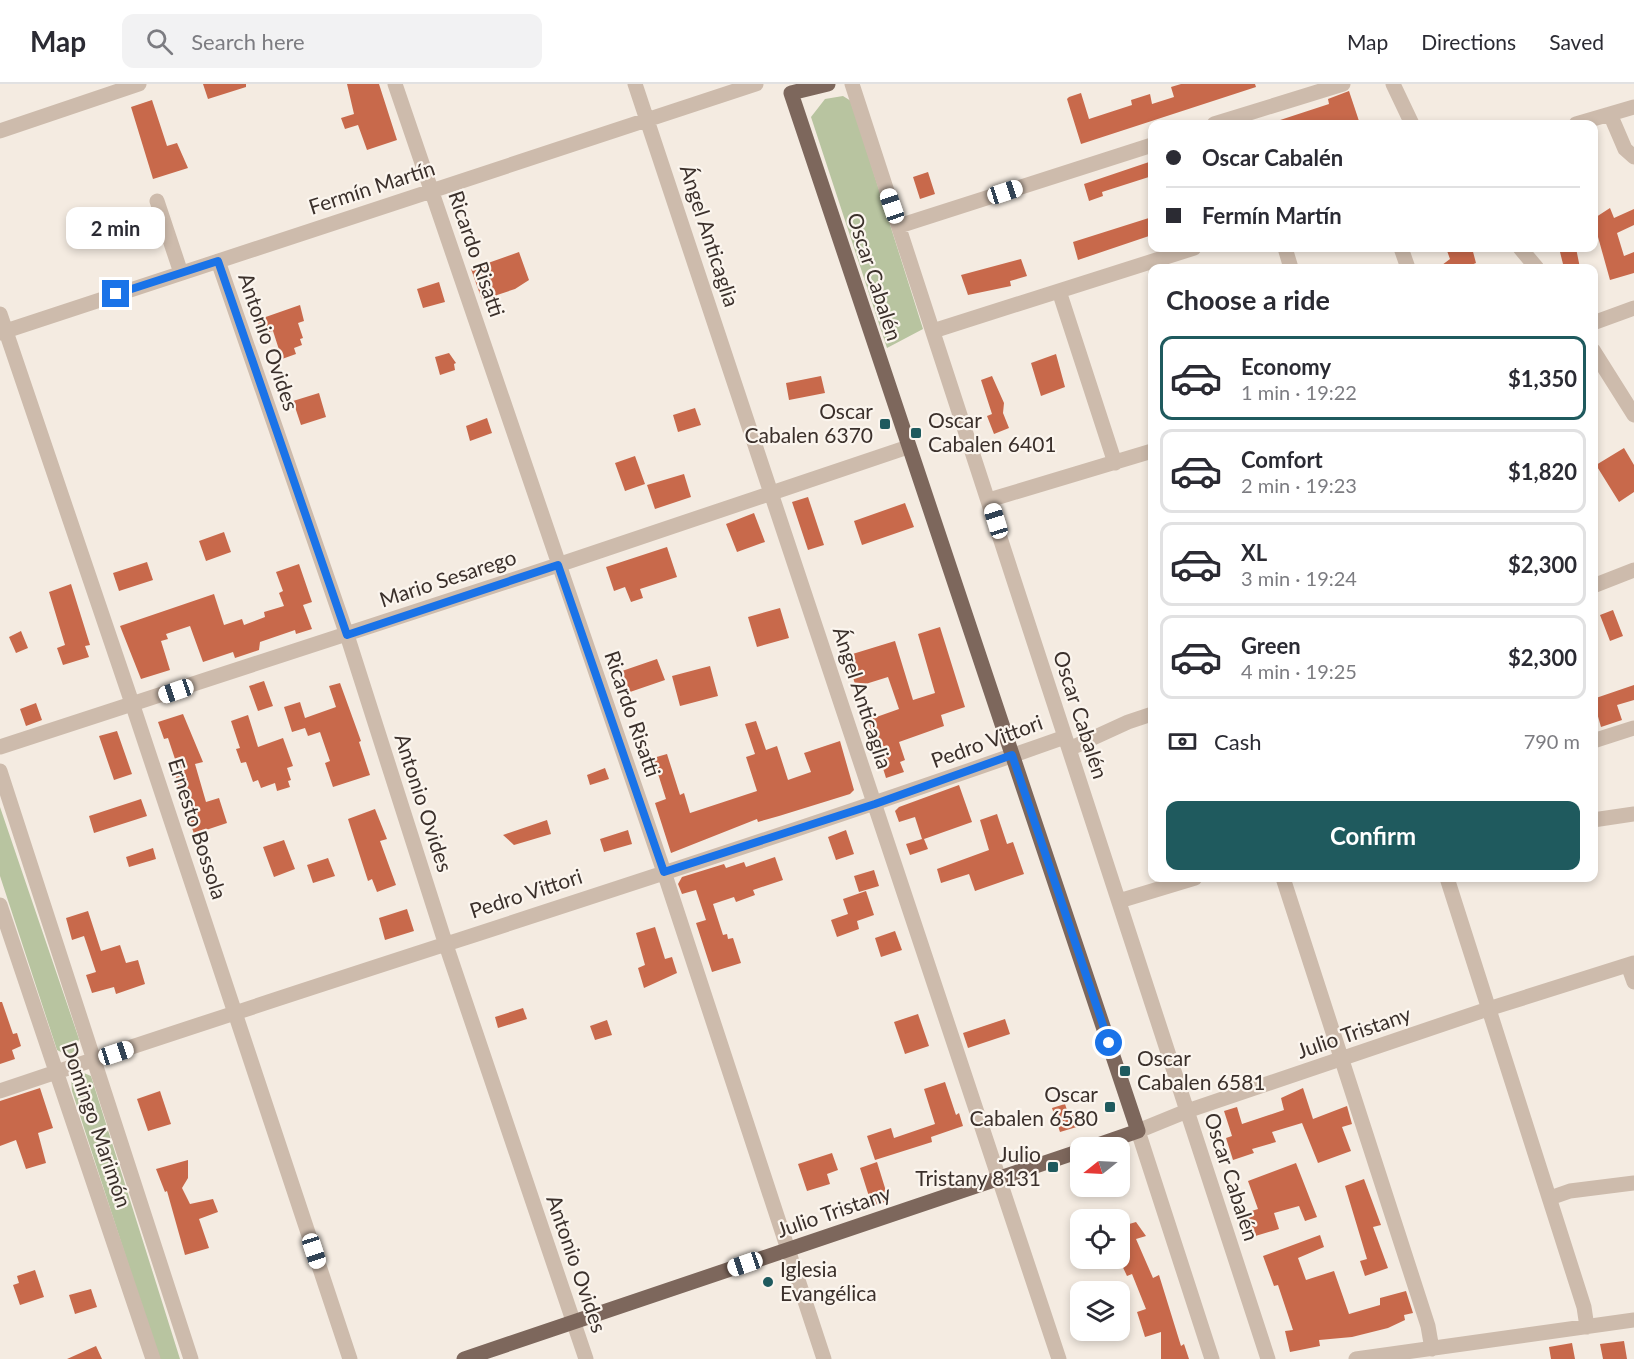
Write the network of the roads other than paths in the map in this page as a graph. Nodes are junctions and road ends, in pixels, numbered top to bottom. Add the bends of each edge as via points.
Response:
1 (140, 84) edge
2 (395, 84) edge
3 (635, 84) edge
4 (756, 84) edge
5 (828, 84) edge
6 (852, 84) edge
7 (1343, 84) edge
8 (1393, 84) edge
9 (790, 88) edge
10 (1634, 107) edge
11 (1610, 114) junction
12 (648, 120) junction
13 (1227, 120) edge
14 (1410, 120) edge
15 (1590, 120) edge
16 (0, 131) edge
17 (1148, 146) edge
18 (1634, 157) edge
19 (433, 190) junction
20 (157, 201) dead end
21 (899, 226) junction
22 (1188, 252) edge
23 (1523, 252) edge
24 (218, 261) junction
25 (1175, 261) edge
26 (1534, 264) edge
27 (1148, 268) edge
28 (181, 273) junction
29 (1059, 291) junction
30 (1634, 308) edge
31 (0, 314) edge
32 (1598, 321) edge
33 (933, 331) junction
34 (3, 332) edge
35 (1598, 358) edge
36 (1634, 415) edge
37 (908, 447) junction
38 (1148, 452) edge
39 (1115, 463) junction
40 (772, 492) junction
41 (989, 500) junction
42 (558, 565) junction
43 (1634, 570) edge
44 (1598, 584) edge
45 (347, 635) junction
46 (134, 706) junction
47 (1148, 715) edge
48 (1634, 728) edge
49 (1598, 739) edge
50 (1067, 743) junction
51 (0, 747) edge
52 (1012, 755) junction
53 (0, 771) edge
54 (875, 804) junction
55 (1634, 813) edge
56 (1598, 819) edge
57 (664, 872) junction
58 (1182, 882) edge
59 (1284, 882) edge
60 (1448, 882) edge
61 (1119, 901) junction
62 (0, 905) edge
63 (445, 942) junction
64 (1631, 964) edge
65 (1634, 982) edge
66 (1488, 1009) junction
67 (236, 1013) junction
68 (96, 1059) junction
69 (1341, 1059) junction
70 (56, 1072) junction
71 (0, 1091) edge
72 (1187, 1111) junction
73 (1138, 1131) junction
74 (1121, 1137) edge
75 (1070, 1154) edge
76 (1000, 1178) junction
77 (1634, 1183) edge
78 (1550, 1198) junction
79 (787, 1250) junction
80 (1634, 1320) edge
81 (574, 1322) junction
82 (1587, 1327) junction
83 (1432, 1349) junction
84 (153, 1359) edge
85 (191, 1359) edge
86 (350, 1359) edge
87 (464, 1359) edge
88 (586, 1359) edge
89 (824, 1359) edge
90 (1059, 1359) edge
91 (1212, 1359) edge
92 (1268, 1359) edge
93 (1356, 1359) edge

1 - 16 street
2 - 19 street, Ricardo Risatti
3 - 12 street, Ángel Anticaglia
4 - 12 street, Fermín Martín
5 - 9 main road
6 - 21 street, Oscar Cabalén
7 - 13 street
8 - 14 street
9 - 37 main road, Oscar Cabalén
10 - 11 street
11 - 15 street
11 - 18 street via 1625,150
12 - 19 street, Fermín Martín
12 - 40 street, Ángel Anticaglia
17 - 21 street
19 - 24 street, Fermín Martín
19 - 42 street, Ricardo Risatti
20 - 28 street
21 - 33 street, Oscar Cabalén
22 - 25 street
23 - 26 street
24 - 28 street, Fermín Martín
24 - 45 street, Antonio Ovides
27 - 29 street
28 - 34 street, Fermín Martín
29 - 33 street
29 - 39 street
30 - 32 street
31 - 34 street, Ernesto Bossola
33 - 41 street, Oscar Cabalén
34 - 46 street, Ernesto Bossola
35 - 36 street
37 - 40 street, Mario Sesarego
37 - 52 main road, Oscar Cabalén
38 - 39 street
39 - 41 street
40 - 42 street, Mario Sesarego
40 - 54 street, Ángel Anticaglia
41 - 50 street, Oscar Cabalén
42 - 45 street, Mario Sesarego
42 - 57 street, Ricardo Risatti
43 - 44 street
45 - 46 street, Mario Sesarego
45 - 63 street, Antonio Ovides
46 - 51 street, Mario Sesarego
46 - 67 street, Ernesto Bossola
47 - 50 street, Pedro Vittori
48 - 49 street
50 - 52 street, Pedro Vittori
50 - 61 street, Oscar Cabalén
52 - 54 street, Pedro Vittori
52 - 73 main road, Oscar Cabalén
53 - 68 street
54 - 57 street, Pedro Vittori
54 - 76 street, Ángel Anticaglia
55 - 56 street
57 - 63 street, Pedro Vittori
57 - 79 street, Ricardo Risatti
58 - 61 street
59 - 69 street
60 - 66 street
61 - 72 street, Oscar Cabalén
62 - 70 street, Domingo Marimón
63 - 67 street, Pedro Vittori
63 - 81 street, Antonio Ovides
64 - 65 street
64 - 66 street, Julio Tristany
66 - 69 street, Julio Tristany
66 - 78 street
67 - 68 street, Pedro Vittori
67 - 86 street, Ernesto Bossola
68 - 70 street, Pedro Vittori
68 - 85 street
69 - 72 street, Julio Tristany
69 - 83 street via 1428,1326
70 - 71 street, Pedro Vittori
70 - 84 street, Domingo Marimón
72 - 73 street, Julio Tristany
72 - 92 street, Oscar Cabalén
73 - 74 main road, Julio Tristany
73 - 91 street
75 - 76 main road, Julio Tristany
76 - 79 main road, Julio Tristany
76 - 90 street, Ángel Anticaglia
77 - 78 street via 1570,1191
78 - 82 street
79 - 81 main road, Julio Tristany
79 - 89 street, Ricardo Risatti
80 - 82 street
81 - 87 main road, Julio Tristany
81 - 88 street, Antonio Ovides
82 - 83 street
83 - 93 street

